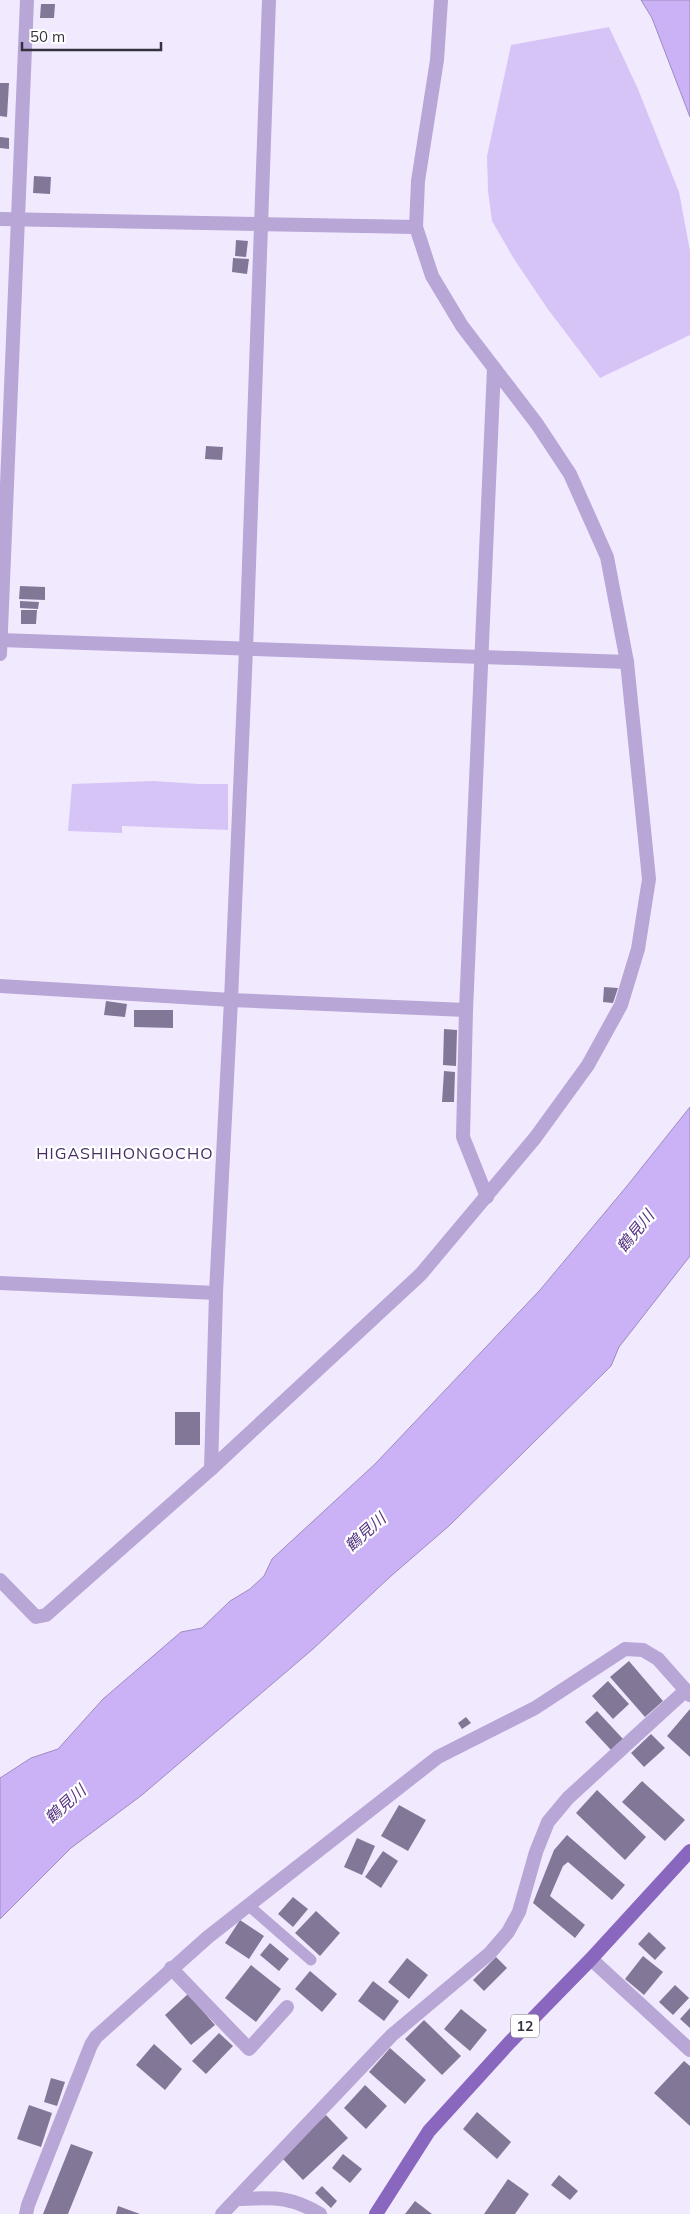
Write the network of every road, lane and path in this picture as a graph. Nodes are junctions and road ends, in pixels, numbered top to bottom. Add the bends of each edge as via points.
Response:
1 (27, 0) edge
2 (269, 0) edge
3 (442, 0) edge
4 (0, 219) edge
5 (19, 220) junction
6 (260, 225) junction
7 (416, 226) junction
8 (494, 368) junction
9 (0, 640) edge
10 (246, 649) junction
11 (0, 654) edge
12 (482, 657) junction
13 (627, 662) junction
14 (0, 986) edge
15 (232, 1000) junction
16 (466, 1010) junction
17 (487, 1197) junction
18 (0, 1283) edge
19 (216, 1292) junction
20 (211, 1469) junction
21 (0, 1580) edge
22 (688, 1693) edge
23 (690, 1851) edge
24 (248, 1905) junction
25 (591, 1959) junction
26 (311, 1960) dead end
27 (171, 1968) junction
28 (287, 2008) dead end
29 (690, 2050) edge
30 (237, 2199) junction
31 (26, 2214) edge
32 (222, 2214) edge
33 (320, 2214) edge
34 (376, 2214) edge

1 - 5 street
2 - 6 street
3 - 7 street via 437,60 418,181
4 - 5 street
5 - 6 street
5 - 9 street
6 - 7 street
6 - 10 street
7 - 8 street via 432,276 462,326
8 - 12 street
8 - 13 street via 570,474 607,557
9 - 10 street
9 - 11 street
10 - 12 street
10 - 15 street
12 - 13 street
12 - 16 street
13 - 17 street via 649,879 638,949 621,1005 588,1065
14 - 15 street
15 - 16 street
15 - 19 street
16 - 17 street via 463,1137
17 - 20 street via 422,1274
18 - 19 street
19 - 20 street
20 - 21 street via 42,1617 36,1617
22 - 24 street via 658,1660 643,1650 625,1649 535,1708 438,1757
22 - 30 street via 568,1798 548,1822 519,1912 508,1932 490,1953 392,2035
23 - 25 main road, 12
24 - 26 lane
24 - 27 street
25 - 29 street
25 - 34 main road, 12 via 429,2131
27 - 28 street via 249,2049
27 - 31 street via 91,2045
30 - 32 street
30 - 33 street via 287,2198

